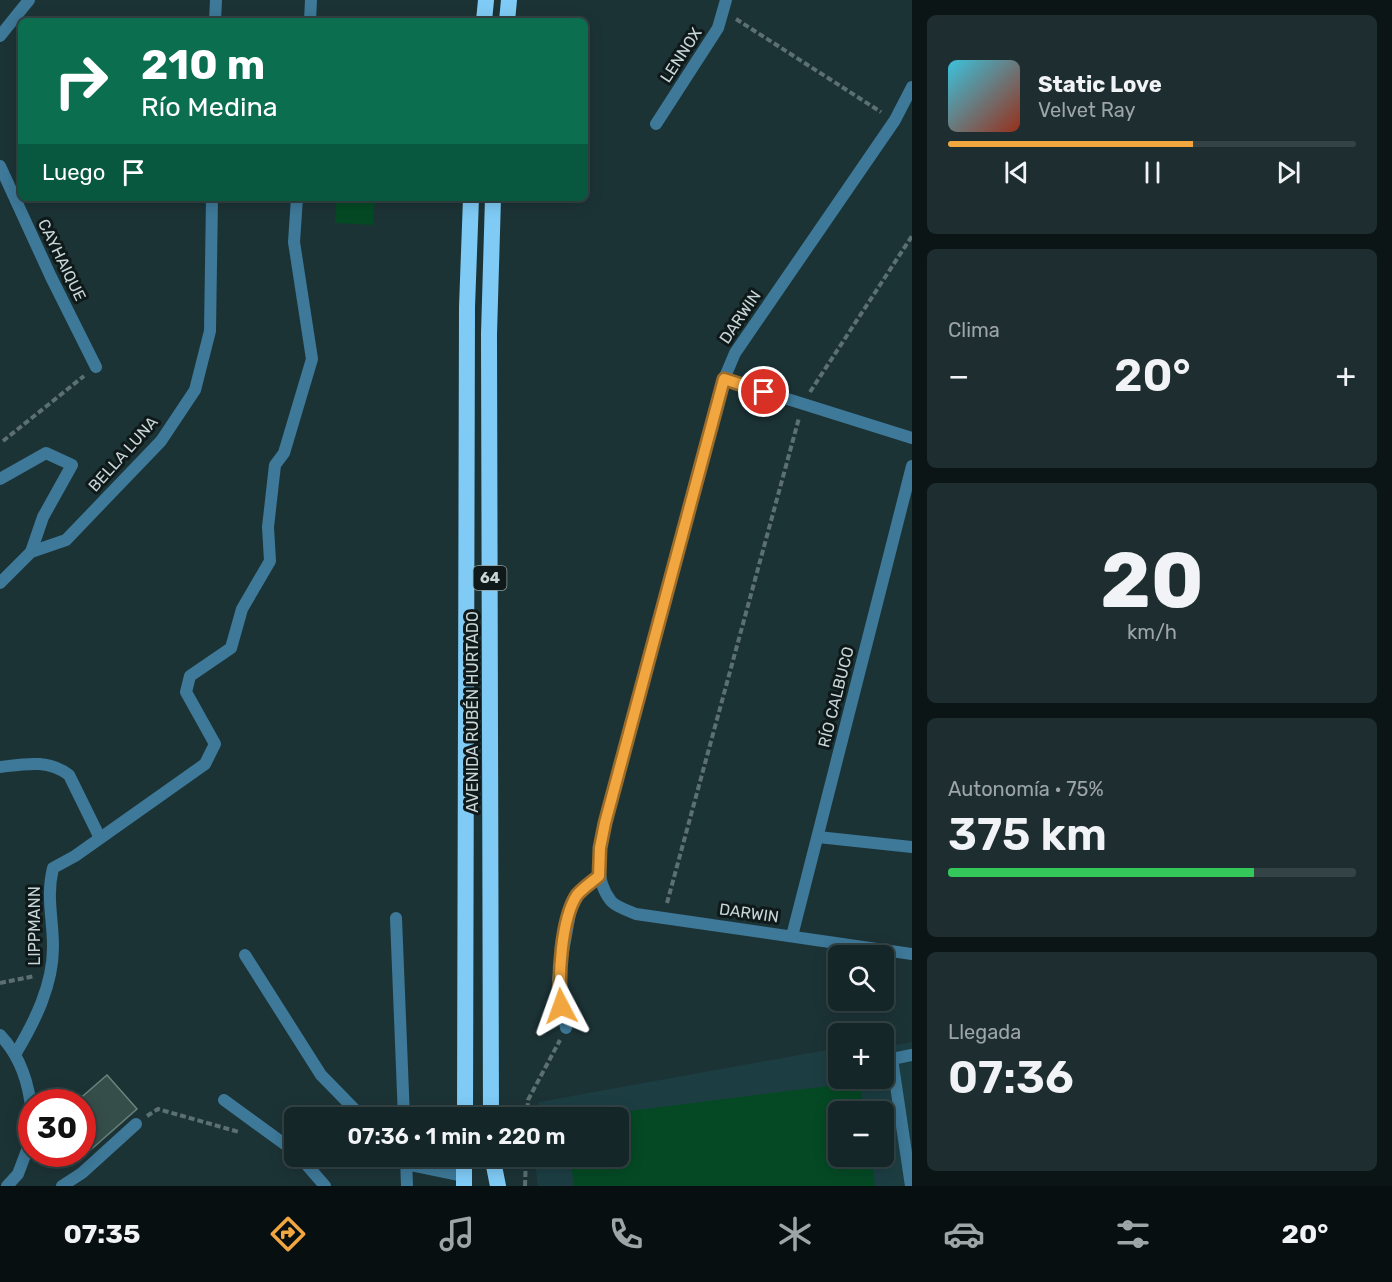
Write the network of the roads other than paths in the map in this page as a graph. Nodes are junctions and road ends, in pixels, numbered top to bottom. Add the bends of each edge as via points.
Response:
1 (29, 0) edge
2 (216, 0) edge
3 (312, 0) edge
4 (486, 0) edge
5 (509, 0) edge
6 (725, 6) edge
7 (215, 18) edge
8 (310, 18) edge
9 (484, 18) edge
10 (507, 18) edge
11 (0, 36) edge
12 (912, 87) edge
13 (656, 124) dead end
14 (0, 166) edge
15 (212, 201) edge
16 (297, 201) edge
17 (471, 201) edge
18 (493, 201) edge
19 (96, 367) road end
20 (724, 379) junction
21 (912, 438) edge
22 (912, 466) edge
23 (0, 479) edge
24 (31, 552) junction
25 (0, 583) edge
26 (0, 767) edge
27 (818, 837) junction
28 (100, 838) junction
29 (912, 847) edge
30 (599, 876) junction
31 (396, 918) dead end
32 (792, 936) junction
33 (912, 954) edge
34 (245, 955) dead end
35 (566, 1028) road end
36 (0, 1035) edge
37 (16, 1053) junction
38 (912, 1055) edge
39 (29, 1089) edge
40 (224, 1100) dead end
41 (352, 1107) edge
42 (404, 1107) edge
43 (465, 1107) edge
44 (491, 1107) edge
45 (136, 1124) road end
46 (284, 1144) edge
47 (21, 1167) edge
48 (309, 1167) edge
49 (405, 1167) edge
50 (426, 1167) edge
51 (492, 1167) edge
52 (494, 1167) edge
53 (464, 1181) edge
54 (7, 1186) edge
55 (62, 1186) edge
56 (325, 1186) edge
57 (406, 1186) edge
58 (491, 1186) edge
59 (498, 1186) edge
60 (911, 1186) edge

1 - 11 street
2 - 7 street
3 - 8 street
4 - 9 highway
5 - 10 highway
6 - 13 street, LENNOX via 718,28
12 - 20 street, DARWIN via 895,120 735,353
14 - 19 street, CAYHAIQUE
15 - 24 street, BELLA LUNA via 210,331 195,390 161,441 66,540
16 - 28 street, LIPPMANN via 294,242 312,359 284,453 275,465 268,526 270,561 242,609 231,648 190,676 187,684 186,692 214,744 205,764
17 - 43 highway, AVENIDA RUBÉN HURTADO / 64 via 467,318
18 - 44 highway, AVENIDA RUBÉN HURTADO / 64 via 489,334
20 - 21 street
20 - 30 street, DARWIN via 605,823
22 - 27 street, RÍO CALBUCO
23 - 24 street via 46,453 72,465 43,517
24 - 25 street, BELLA LUNA
26 - 28 street via 39,762 64,771
27 - 29 street
27 - 32 street, RÍO CALBUCO
28 - 37 street, LIPPMANN via 53,868 48,889 53,948 50,973 46,991
30 - 32 street, DARWIN via 612,902 636,914
30 - 35 street via 578,894 571,908 558,980
31 - 42 street
32 - 33 street, DARWIN
34 - 41 street via 321,1075
36 - 37 street
37 - 39 street
38 - 60 street via 892,1059
40 - 46 street
45 - 55 street
47 - 54 street
48 - 56 street
49 - 57 street
50 - 53 street
51 - 58 highway
52 - 59 highway

